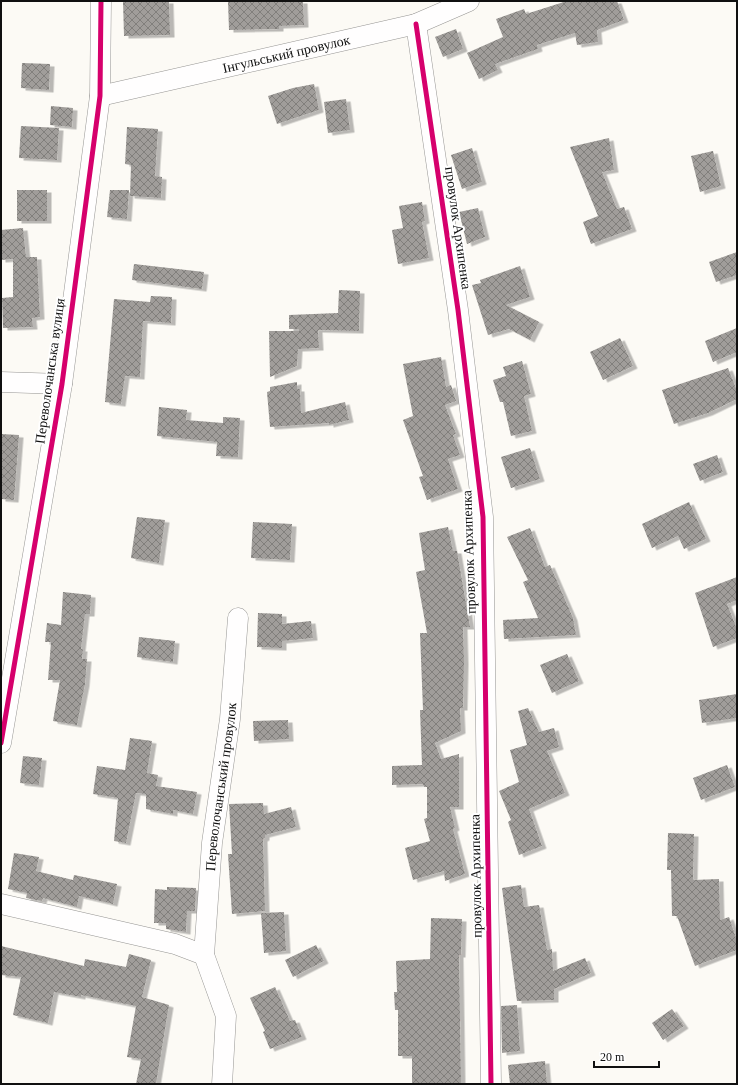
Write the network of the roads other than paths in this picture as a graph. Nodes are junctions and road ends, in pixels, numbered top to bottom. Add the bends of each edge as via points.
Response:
1 (101, 1) edge
2 (469, 1) edge
3 (416, 24) junction
4 (100, 96) junction
5 (1, 382) edge
6 (62, 384) junction
7 (238, 618) dead end
8 (1, 743) edge
9 (1, 904) edge
10 (204, 955) junction
11 (222, 1084) edge
12 (491, 1084) edge

1 - 4 street, Переволочанська вулиця
2 - 3 street, Інгульський провулок
3 - 4 street, Інгульський провулок
3 - 12 street, провулок Архипенка via 458,310 483,517
4 - 6 street, Переволочанська вулиця
5 - 6 street
6 - 8 street, Переволочанська вулиця
7 - 10 street, Переволочанський провулок via 230,719 212,843
9 - 10 street via 175,944
10 - 11 street, Переволочанський провулок via 226,1016

